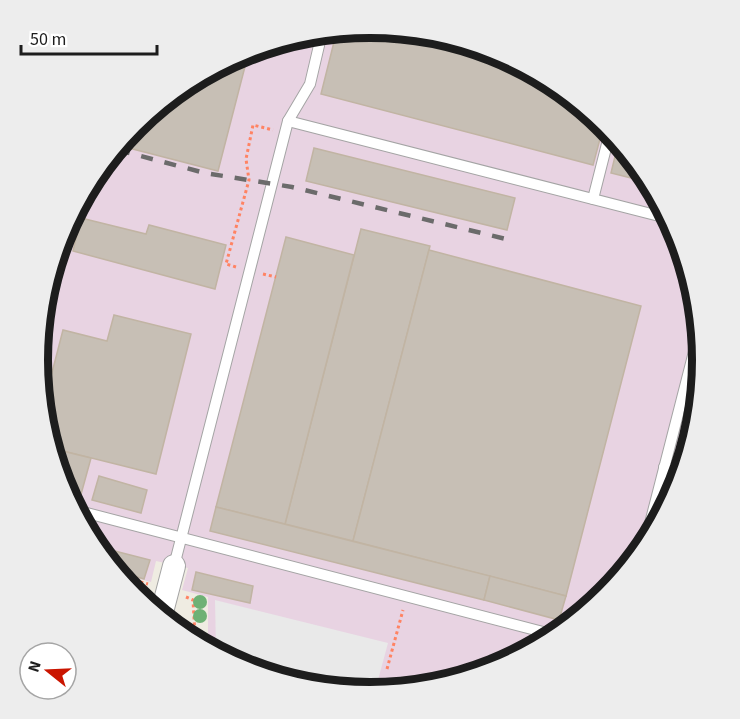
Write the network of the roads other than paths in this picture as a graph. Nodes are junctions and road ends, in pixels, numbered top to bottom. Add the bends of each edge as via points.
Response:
1 (320, 42) edge
2 (286, 127) junction
3 (607, 142) edge
4 (593, 199) junction
5 (658, 216) edge
6 (692, 359) edge
7 (664, 467) junction
8 (672, 470) edge
9 (88, 514) edge
10 (652, 516) edge
11 (181, 538) junction
12 (174, 566) joint
13 (163, 606) edge
14 (541, 632) edge

1 - 2 lane via 310,84
2 - 4 lane
2 - 11 lane
3 - 4 lane
4 - 5 lane
6 - 7 lane
7 - 8 lane
7 - 10 lane
9 - 11 lane
11 - 12 lane
11 - 14 lane
12 - 13 street

